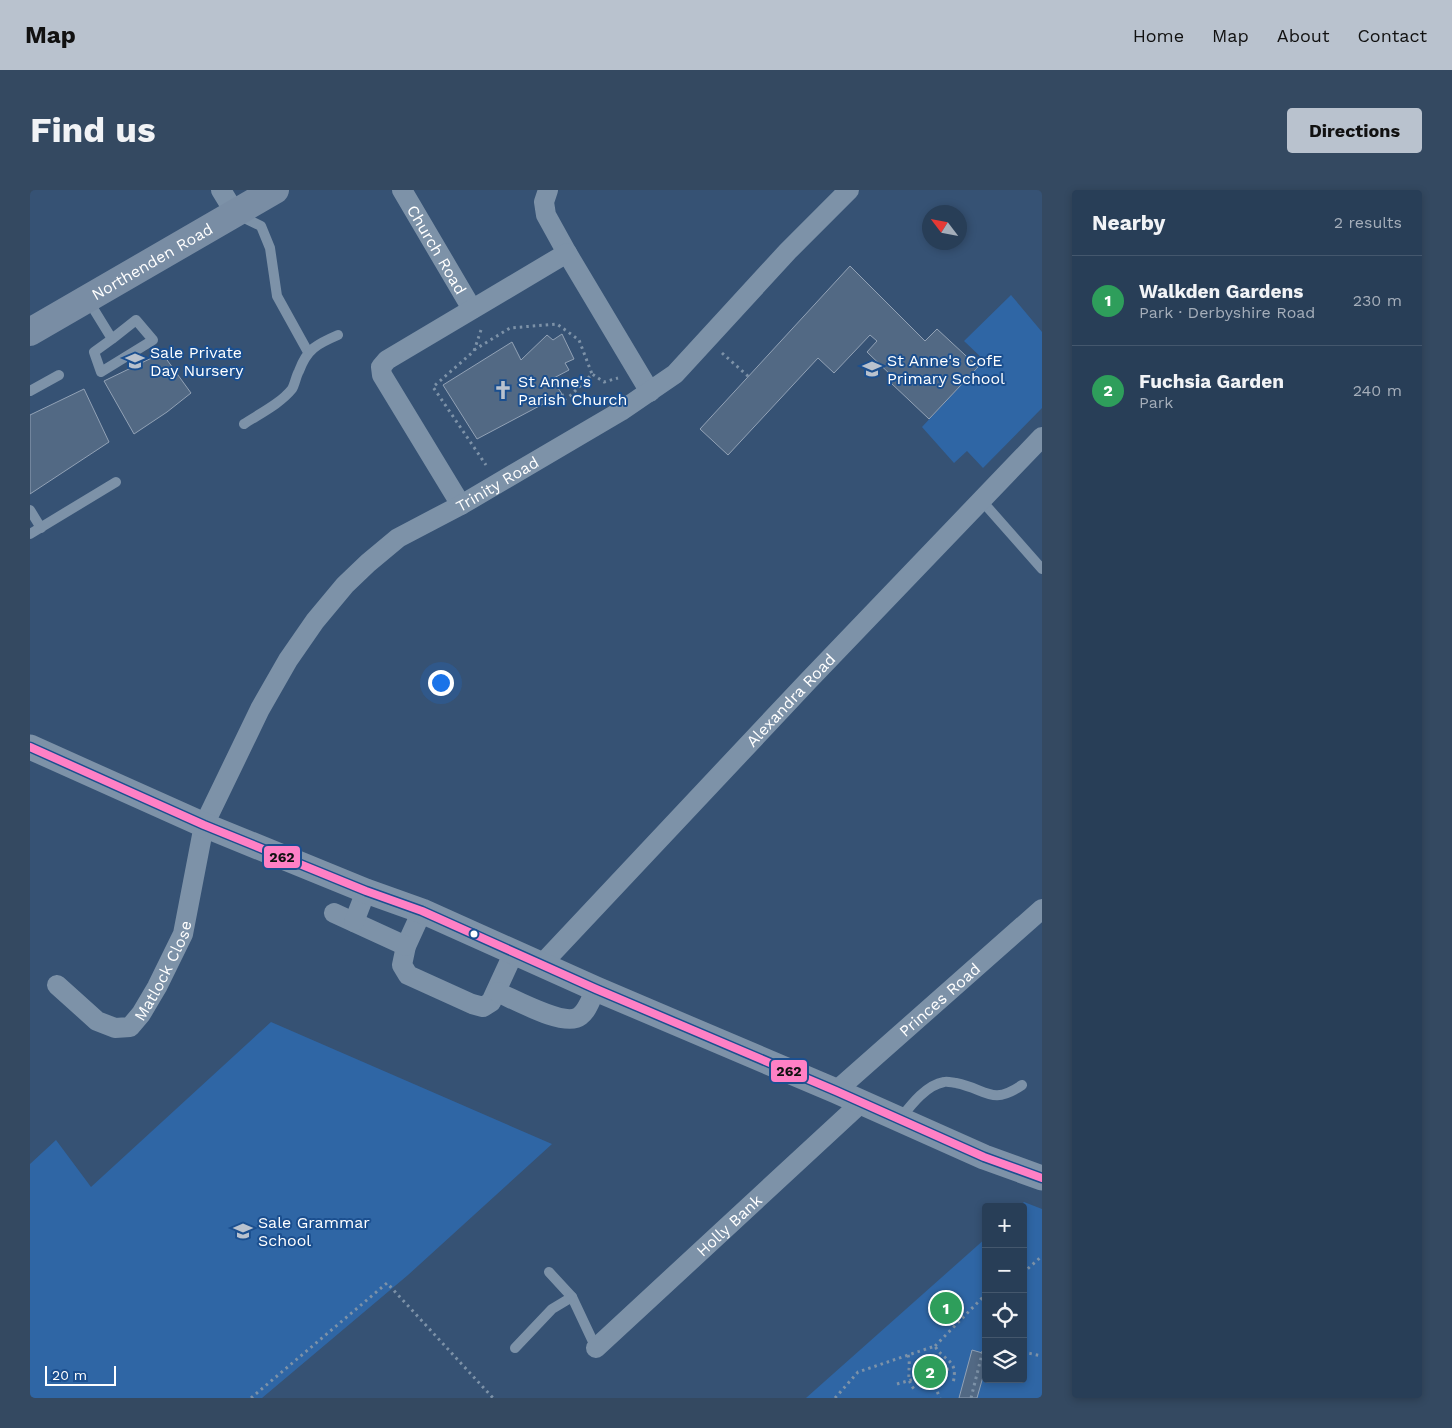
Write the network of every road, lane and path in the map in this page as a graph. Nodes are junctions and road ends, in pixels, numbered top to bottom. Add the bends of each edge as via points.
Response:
1 (221, 190) edge
2 (276, 190) edge
3 (402, 190) edge
4 (548, 190) edge
5 (849, 190) edge
6 (235, 213) junction
7 (566, 253) junction
8 (87, 299) junction
9 (472, 309) junction
10 (30, 332) edge
11 (338, 335) dead end
12 (112, 338) junction
13 (708, 338) junction
14 (474, 351) junction
15 (308, 352) junction
16 (637, 370) junction
17 (592, 374) junction
18 (59, 375) dead end
19 (749, 377) dead end
20 (30, 391) edge
21 (650, 392) junction
22 (562, 394) dead end
23 (244, 424) dead end
24 (1042, 437) edge
25 (116, 482) dead end
26 (497, 482) junction
27 (982, 501) junction
28 (461, 505) junction
29 (30, 510) edge
30 (41, 528) junction
31 (30, 534) edge
32 (1042, 569) edge
33 (30, 747) edge
34 (204, 825) junction
35 (366, 891) junction
36 (1042, 909) edge
37 (422, 911) junction
38 (334, 913) dead end
39 (354, 922) junction
40 (406, 946) junction
41 (514, 952) junction
42 (541, 965) junction
43 (57, 985) dead end
44 (596, 990) junction
45 (497, 992) junction
46 (1022, 1085) dead end
47 (836, 1091) junction
48 (862, 1102) junction
49 (899, 1120) junction
50 (1042, 1178) edge
51 (1042, 1256) edge
52 (1027, 1269) edge
53 (549, 1272) dead end
54 (572, 1296) junction
55 (982, 1298) edge
56 (935, 1346) junction
57 (515, 1348) dead end
58 (596, 1348) joint
59 (1027, 1353) edge
60 (908, 1355) junction
61 (982, 1355) edge
62 (1042, 1356) edge
63 (954, 1368) junction
64 (937, 1372) junction
65 (925, 1376) junction
66 (932, 1380) junction
67 (908, 1381) junction
68 (953, 1383) dead end
69 (897, 1384) dead end
70 (915, 1390) dead end
71 (939, 1397) edge
72 (251, 1398) edge
73 (493, 1398) edge
74 (835, 1398) edge
75 (932, 1398) edge
76 (971, 1398) edge

1 - 6 street
2 - 6 main road, Northenden Road
3 - 9 street, Church Road
4 - 7 street via 544,202 546,215
5 - 13 street, Trinity Road
6 - 8 main road, Northenden Road
6 - 15 lane via 261,226 270,248 277,296
7 - 9 street
7 - 16 street
8 - 10 main road, Northenden Road
8 - 12 lane
9 - 14 path via 482,327
9 - 28 street via 387,360 381,367 382,374
11 - 15 lane
12 - 12 lane via 94,352 102,372 153,340 136,320
13 - 19 path
13 - 21 street, Trinity Road via 675,374
14 - 17 path via 510,328 557,324 579,340
14 - 26 path via 432,387
15 - 23 lane via 292,388
16 - 17 path via 604,382
16 - 21 street
17 - 22 path via 571,396 564,400
18 - 20 lane
21 - 26 street, Trinity Road
24 - 27 street, Alexandra Road
25 - 30 lane
26 - 28 street, Trinity Road
27 - 32 lane
27 - 42 street, Alexandra Road
28 - 34 street, Trinity Road via 398,538 345,585 315,621 260,709
29 - 30 lane
30 - 31 lane
33 - 34 street
34 - 35 street
34 - 43 street, Matlock Close via 183,934 157,986 130,1027 115,1028 98,1021
35 - 37 street
35 - 39 street
36 - 47 street, Princes Road
37 - 40 street
37 - 41 street
38 - 39 street
39 - 40 street
40 - 45 street via 402,965 408,974 483,1007
41 - 42 street
41 - 45 street
42 - 44 street
44 - 45 street via 586,1010 570,1020 556,1018
44 - 47 street
46 - 49 lane via 999,1096 945,1082 921,1096
47 - 48 street
48 - 49 street
48 - 58 street, Holly Bank
49 - 50 street
51 - 52 path
53 - 54 lane
54 - 57 lane via 552,1309
54 - 58 lane
55 - 56 path
56 - 60 path
56 - 63 path
59 - 62 path
60 - 67 path
60 - 74 path via 858,1372
61 - 76 path
63 - 64 path
63 - 68 path
64 - 65 path via 929,1368
64 - 66 path
65 - 66 path
65 - 67 path
66 - 71 path
67 - 69 path
67 - 70 path
71 - 75 path
72 - 73 path via 386,1283

